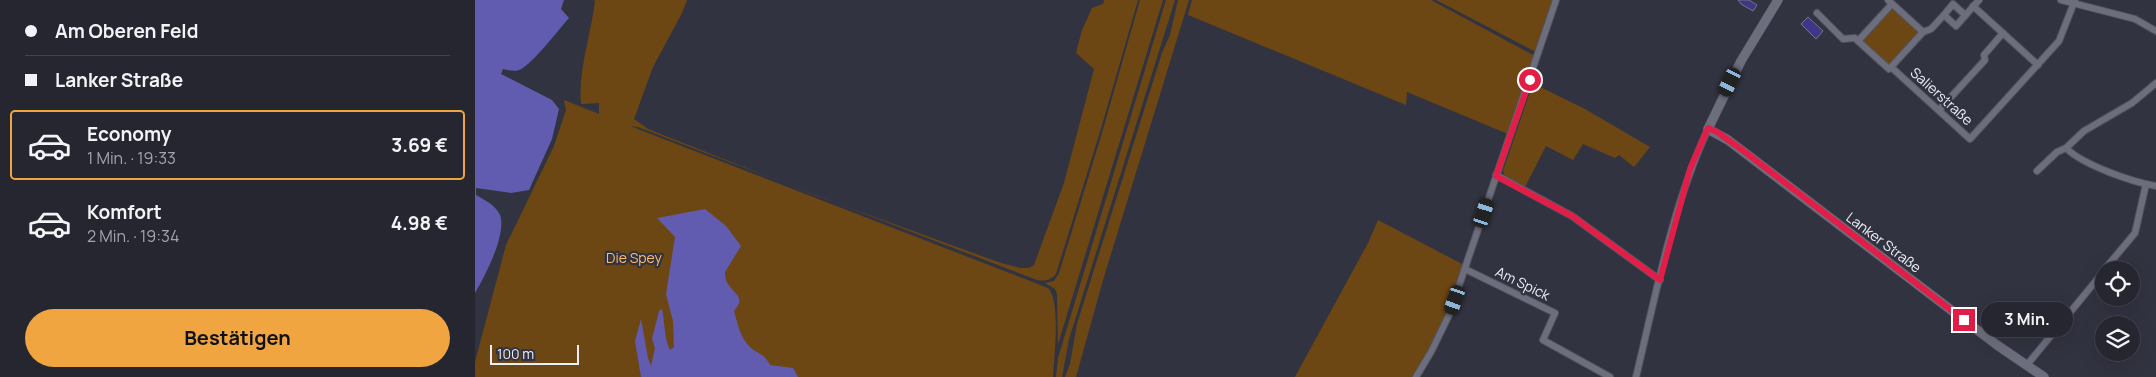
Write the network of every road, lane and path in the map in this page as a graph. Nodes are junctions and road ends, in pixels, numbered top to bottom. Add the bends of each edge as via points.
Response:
1 (1556, 0) edge
2 (1779, 0) edge
3 (1979, 0) edge
4 (2061, 0) edge
5 (1890, 2) edge
6 (2075, 2) edge
7 (1973, 6) junction
8 (1817, 13) dead end
9 (1943, 14) junction
10 (1965, 15) junction
11 (2156, 31) edge
12 (1923, 32) junction
13 (2003, 34) junction
14 (1858, 41) junction
15 (2038, 65) junction
16 (1891, 67) junction
17 (2156, 83) edge
18 (1939, 110) junction
19 (1708, 128) junction
20 (2066, 148) junction
21 (2037, 170) dead end
22 (1496, 176) junction
23 (2146, 184) junction
24 (2156, 186) edge
25 (2112, 261) edge
26 (1465, 269) junction
27 (1660, 280) junction
28 (2095, 281) edge
29 (2025, 366) junction
30 (1415, 377) edge
31 (1610, 377) edge
32 (1635, 377) edge
33 (2044, 377) edge

1 - 22 street
2 - 19 street via 1741,61
3 - 7 street
4 - 6 street
5 - 12 street
5 - 14 street
6 - 11 street via 2135,19
6 - 15 street, Salierstraße via 2059,41
7 - 10 street
7 - 13 street
8 - 14 street via 1843,39 1855,38
9 - 10 street via 1953,4
9 - 10 street via 1956,26
9 - 12 street, Salierstraße via 1931,29
12 - 16 street, Salierstraße
13 - 15 street
13 - 18 street via 1984,55 1985,60
14 - 16 street via 1889,69
15 - 18 street, Salierstraße via 1970,139
16 - 18 street, Salierstraße
17 - 20 street via 2132,103 2084,131
19 - 27 street via 1690,169
19 - 29 street, Lanker Straße
20 - 21 street
20 - 23 street via 2090,164
22 - 26 street
22 - 27 street via 1572,216
23 - 24 street
23 - 25 street via 2135,234
26 - 30 street via 1443,331
26 - 31 street, Am Spick via 1555,312 1543,340
27 - 32 street
28 - 29 street
29 - 33 street, Lanker Straße

